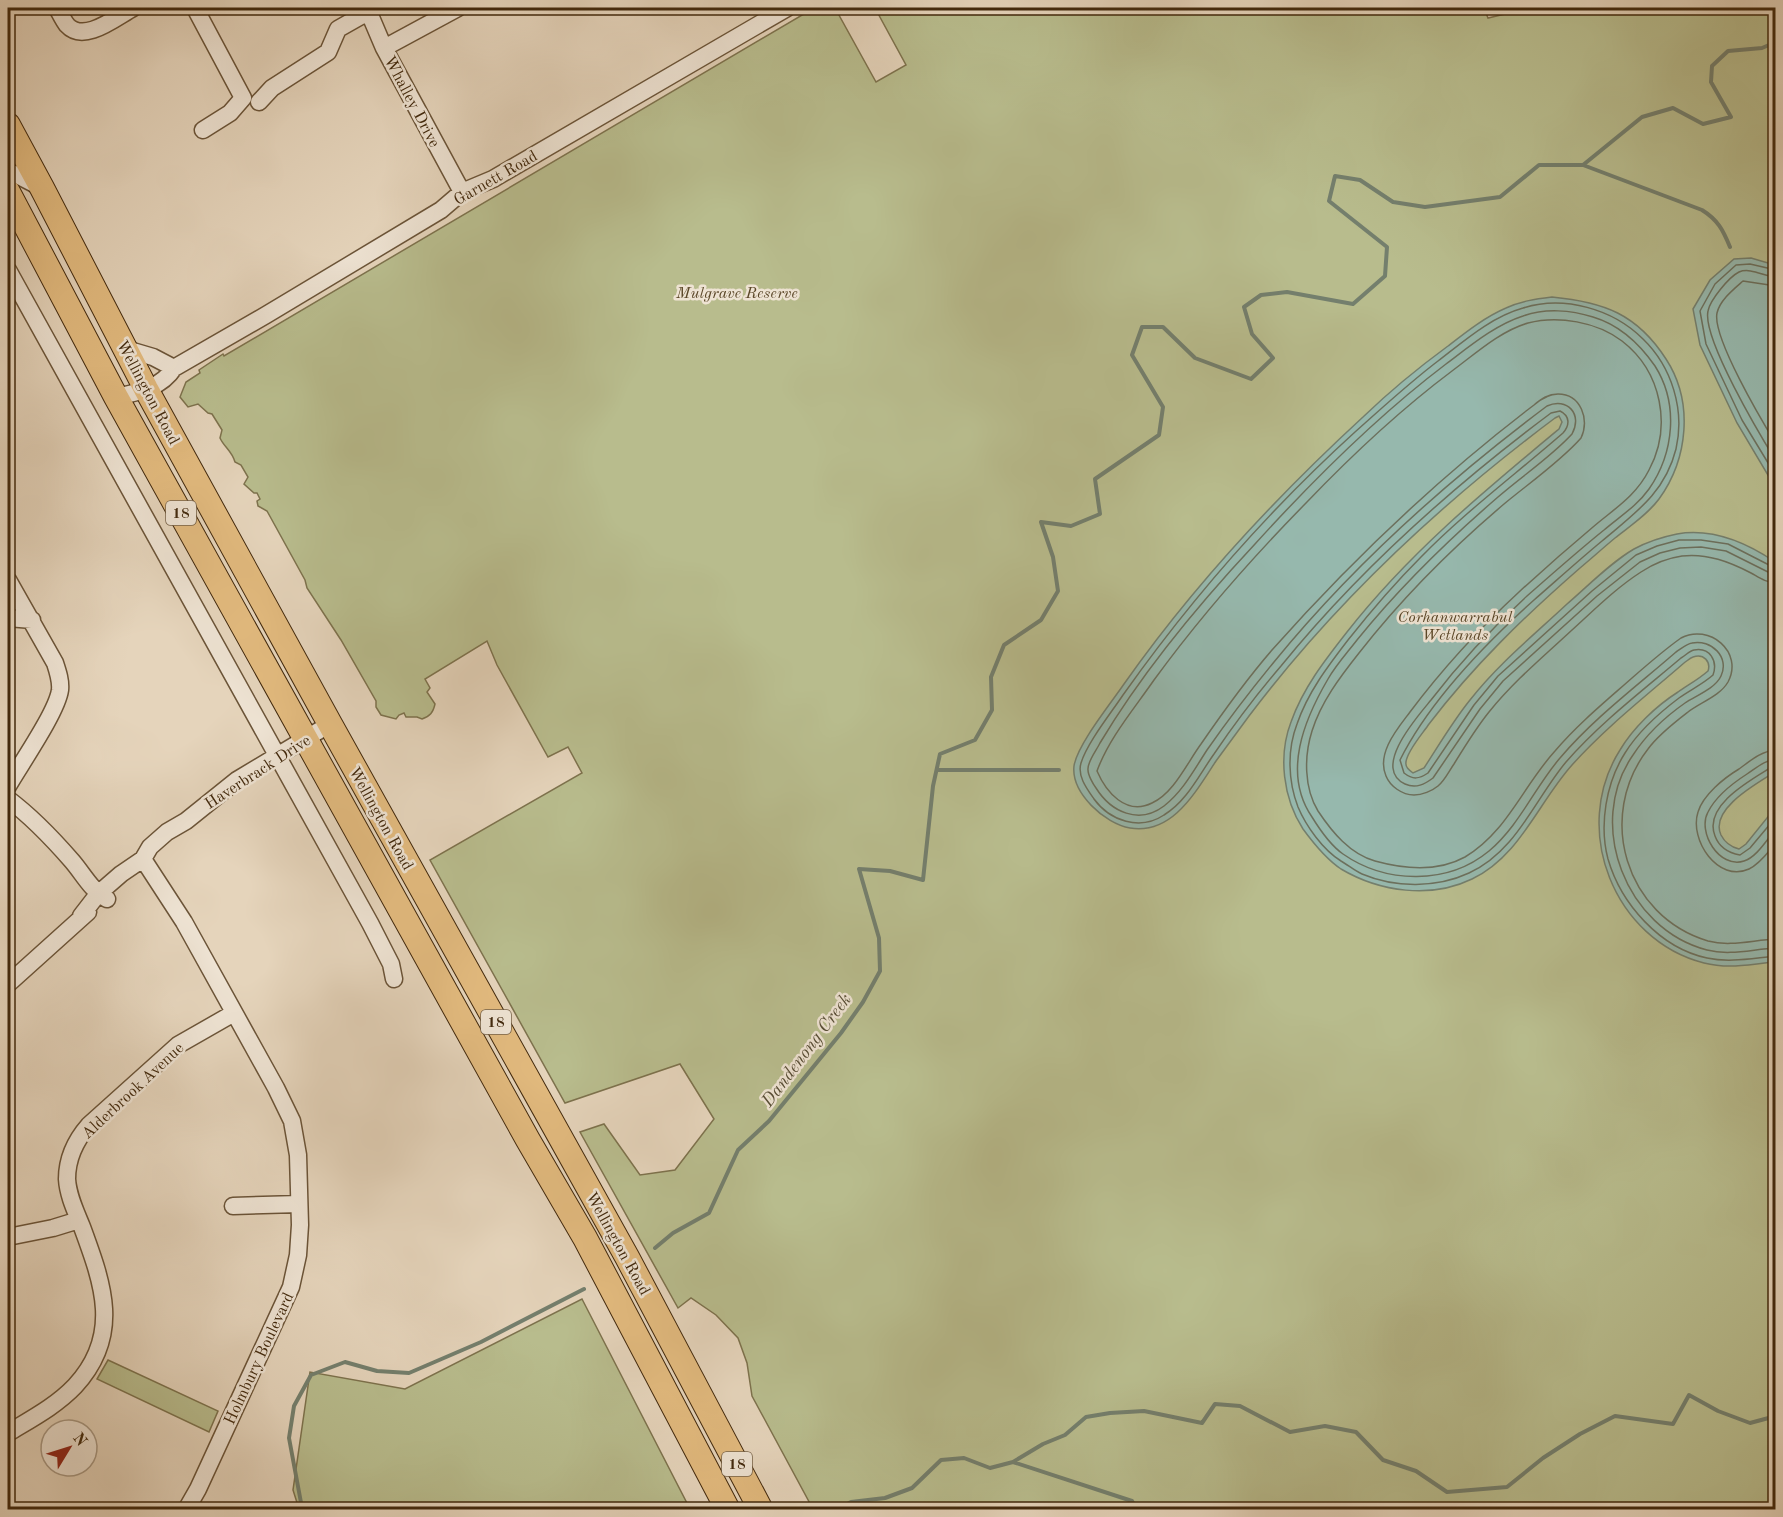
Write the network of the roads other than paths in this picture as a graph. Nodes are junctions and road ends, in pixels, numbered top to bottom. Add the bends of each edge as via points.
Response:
1 (57, 8) edge
2 (133, 8) edge
3 (458, 8) edge
4 (787, 8) edge
5 (199, 9) edge
6 (368, 10) edge
7 (384, 48) junction
8 (260, 102) dead end
9 (8, 125) edge
10 (203, 130) dead end
11 (8, 174) edge
12 (42, 188) junction
13 (8, 192) edge
14 (462, 192) junction
15 (8, 270) edge
16 (86, 272) junction
17 (57, 287) junction
18 (126, 349) junction
19 (174, 368) junction
20 (146, 389) junction
21 (117, 397) junction
22 (8, 580) edge
23 (8, 618) edge
24 (32, 620) junction
25 (330, 724) junction
26 (306, 738) junction
27 (277, 756) junction
28 (8, 786) edge
29 (8, 799) edge
30 (148, 864) junction
31 (103, 894) junction
32 (393, 979) dead end
33 (8, 984) edge
34 (234, 1013) junction
35 (299, 1204) junction
36 (233, 1206) dead end
37 (79, 1220) junction
38 (8, 1237) edge
39 (8, 1433) edge
40 (186, 1509) edge
41 (728, 1509) edge
42 (760, 1509) edge

1 - 2 street via 74,30 88,32
3 - 7 street
4 - 14 street, Garnett Road via 492,179
5 - 10 street via 243,98 230,113
6 - 7 street, Whalley Drive
6 - 8 street via 338,29 328,52 272,88
7 - 14 street, Whalley Drive
9 - 12 highway, Wellington Road / 18
11 - 12 street
12 - 16 highway, Wellington Road / 18
13 - 17 highway, Wellington Road / 18
14 - 19 street, Garnett Road via 441,210
15 - 27 street
16 - 17 highway
16 - 18 highway, Wellington Road / 18
17 - 21 highway, Wellington Road / 18
18 - 19 street
18 - 20 highway, Wellington Road / 18
19 - 20 street, Garnett Road via 167,378
20 - 21 street, Garnett Road
20 - 25 highway, Wellington Road / 18
21 - 26 highway, Wellington Road / 18
22 - 24 street
23 - 24 street
24 - 28 street via 55,663 60,689 54,708
25 - 26 street, Haverbrack Drive
25 - 42 highway, Wellington Road / 18 via 662,1322
26 - 27 street, Haverbrack Drive
26 - 41 highway, Wellington Road / 18 via 637,1335
27 - 30 street, Haverbrack Drive via 219,793 186,821
27 - 32 street via 387,955
29 - 31 street via 40,826
30 - 31 street, Haverbrack Drive
30 - 34 street, Holmbury Boulevard
31 - 33 street, Haverbrack Drive
34 - 35 street, Holmbury Boulevard via 292,1121 297,1144
34 - 37 street, Alderbrook Avenue via 178,1045 83,1132 70,1157 67,1179
35 - 36 street
35 - 40 street, Holmbury Boulevard via 298,1255 291,1287
37 - 38 street
37 - 39 street, Alderbrook Avenue via 103,1295 104,1319 95,1354 67,1394

